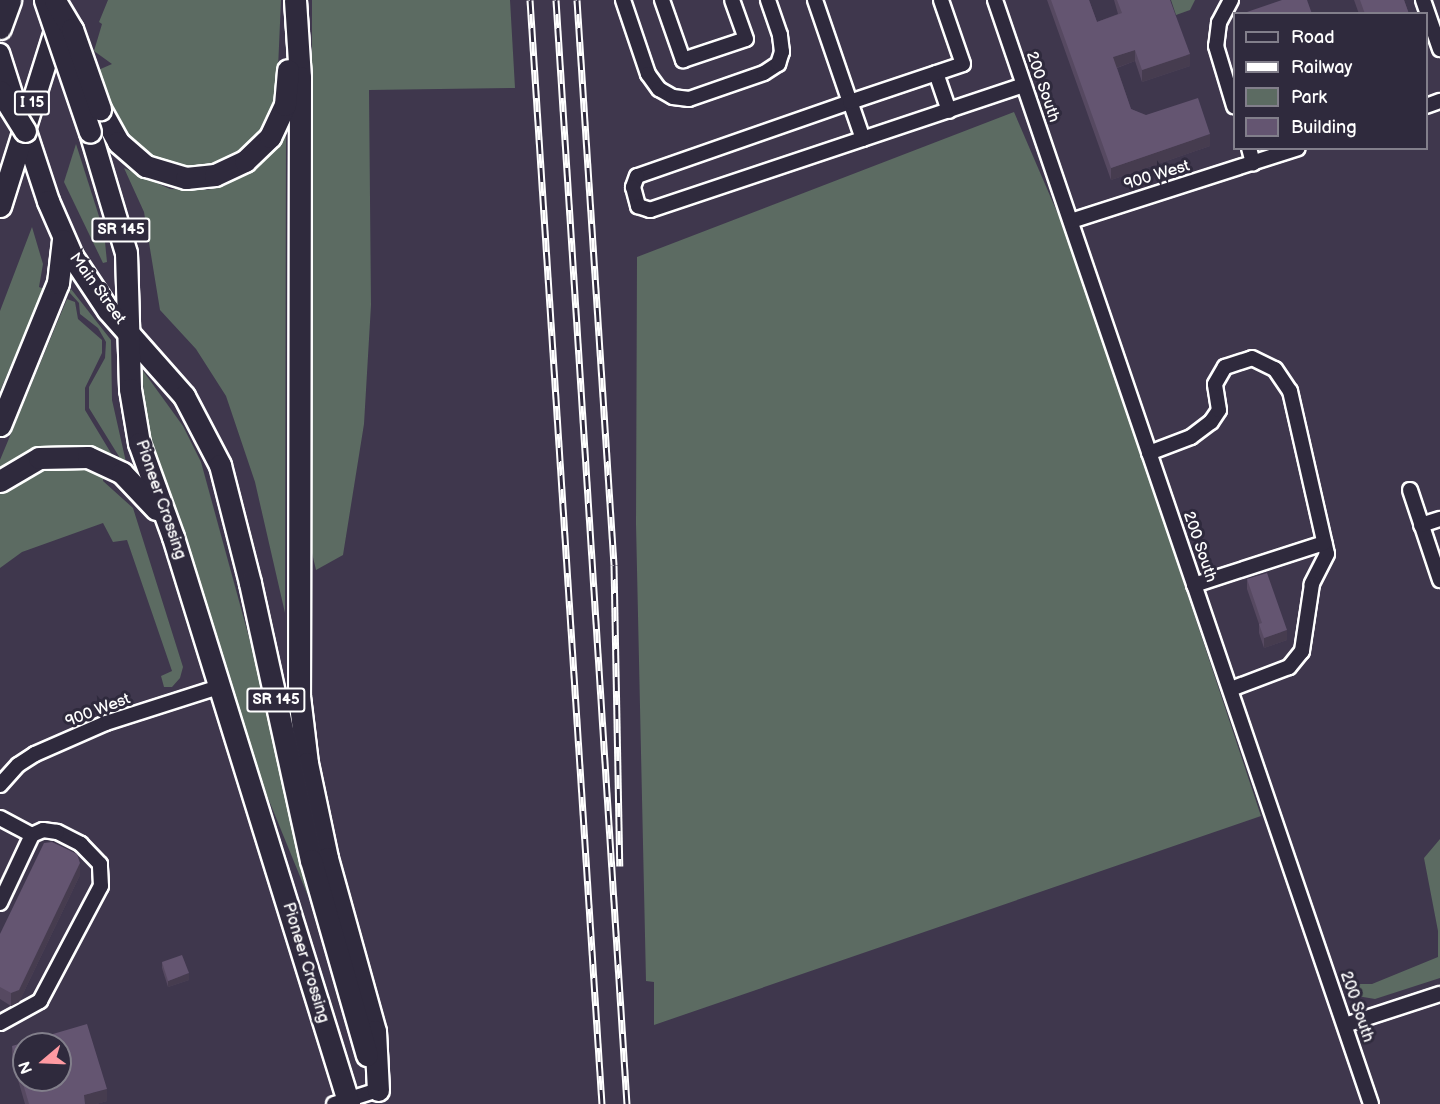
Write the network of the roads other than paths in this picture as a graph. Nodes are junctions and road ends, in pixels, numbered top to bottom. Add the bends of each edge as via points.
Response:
1 (10, 0) edge
2 (45, 0) edge
3 (55, 0) edge
4 (64, 0) edge
5 (290, 0) edge
6 (295, 0) edge
7 (623, 0) edge
8 (662, 0) edge
9 (732, 0) edge
10 (768, 0) edge
11 (815, 0) edge
12 (941, 0) edge
13 (995, 0) edge
14 (1232, 0) edge
15 (1428, 14) edge
16 (0, 28) edge
17 (1440, 49) edge
18 (0, 53) edge
19 (1228, 67) edge
20 (936, 73) junction
21 (1023, 85) junction
22 (0, 91) edge
23 (1233, 100) edge
24 (850, 102) junction
25 (949, 111) junction
26 (25, 132) junction
27 (863, 140) junction
28 (1250, 150) edge
29 (1292, 150) edge
30 (1253, 163) junction
31 (0, 206) edge
32 (1071, 221) junction
33 (63, 240) junction
34 (129, 333) junction
35 (0, 425) edge
36 (1149, 453) junction
37 (0, 481) edge
38 (1410, 490) dead end
39 (1440, 519) edge
40 (1422, 525) junction
41 (173, 537) junction
42 (1324, 543) junction
43 (1440, 580) edge
44 (1194, 585) junction
45 (219, 687) junction
46 (1231, 689) junction
47 (0, 785) edge
48 (0, 818) edge
49 (32, 835) junction
50 (0, 903) edge
51 (1440, 994) edge
52 (0, 1023) edge
53 (1345, 1025) junction
54 (380, 1097) edge
55 (344, 1103) edge
56 (1371, 1104) edge

1 - 16 highway
2 - 34 highway, Main Street / SR 145, bridge via 123,239 129,277
3 - 5 highway, bridge via 72,29 111,133 126,152 159,172 201,177 236,167 262,146 281,116 287,87
4 - 31 highway, I 15
6 - 54 highway via 300,77 299,696 324,848 375,1031
7 - 10 street via 648,74 659,89 673,97 689,99 764,73 778,64 782,52 780,35
8 - 9 street via 682,60 746,39
11 - 24 street
12 - 20 street via 963,64
13 - 21 street, 200 South
14 - 19 street via 1216,34
15 - 17 street
18 - 26 main road, Main Street / SR 145, bridge
19 - 23 street
20 - 24 street
20 - 25 street
21 - 25 street
21 - 32 street, 200 South
22 - 26 highway, bridge
24 - 27 street
24 - 27 street via 638,176 634,200 650,210
25 - 27 street
26 - 33 highway, Main Street / SR 145
28 - 30 street
29 - 30 street, 900 West
30 - 32 street, 900 West
32 - 36 street, 200 South
33 - 34 highway, Main Street / SR 145 via 89,284
33 - 35 highway via 58,283
34 - 41 highway, Pioneer Crossing / SR 145 via 130,388 139,443
34 - 54 highway, Pioneer Crossing / SR 145 via 184,396 210,442 227,486 311,860
36 - 42 street via 1191,437 1211,422 1219,410 1215,384 1225,367 1252,358 1275,369 1290,391
36 - 44 street, 200 South
37 - 41 highway via 39,458 88,457 111,466 132,482
38 - 40 street
39 - 40 street
40 - 43 street
41 - 45 highway, Pioneer Crossing / SR 145
42 - 44 street
42 - 46 street via 1327,554 1312,584 1302,651 1289,667
44 - 46 street, 200 South
45 - 47 street, 900 West via 106,723 35,754 18,765
45 - 55 highway, Pioneer Crossing / SR 145
46 - 53 street, 200 South
48 - 49 street
49 - 50 street
49 - 52 street via 43,830 57,832 81,844 100,864 101,886 40,1001
51 - 53 street
53 - 56 street, 200 South
54 - 55 street

